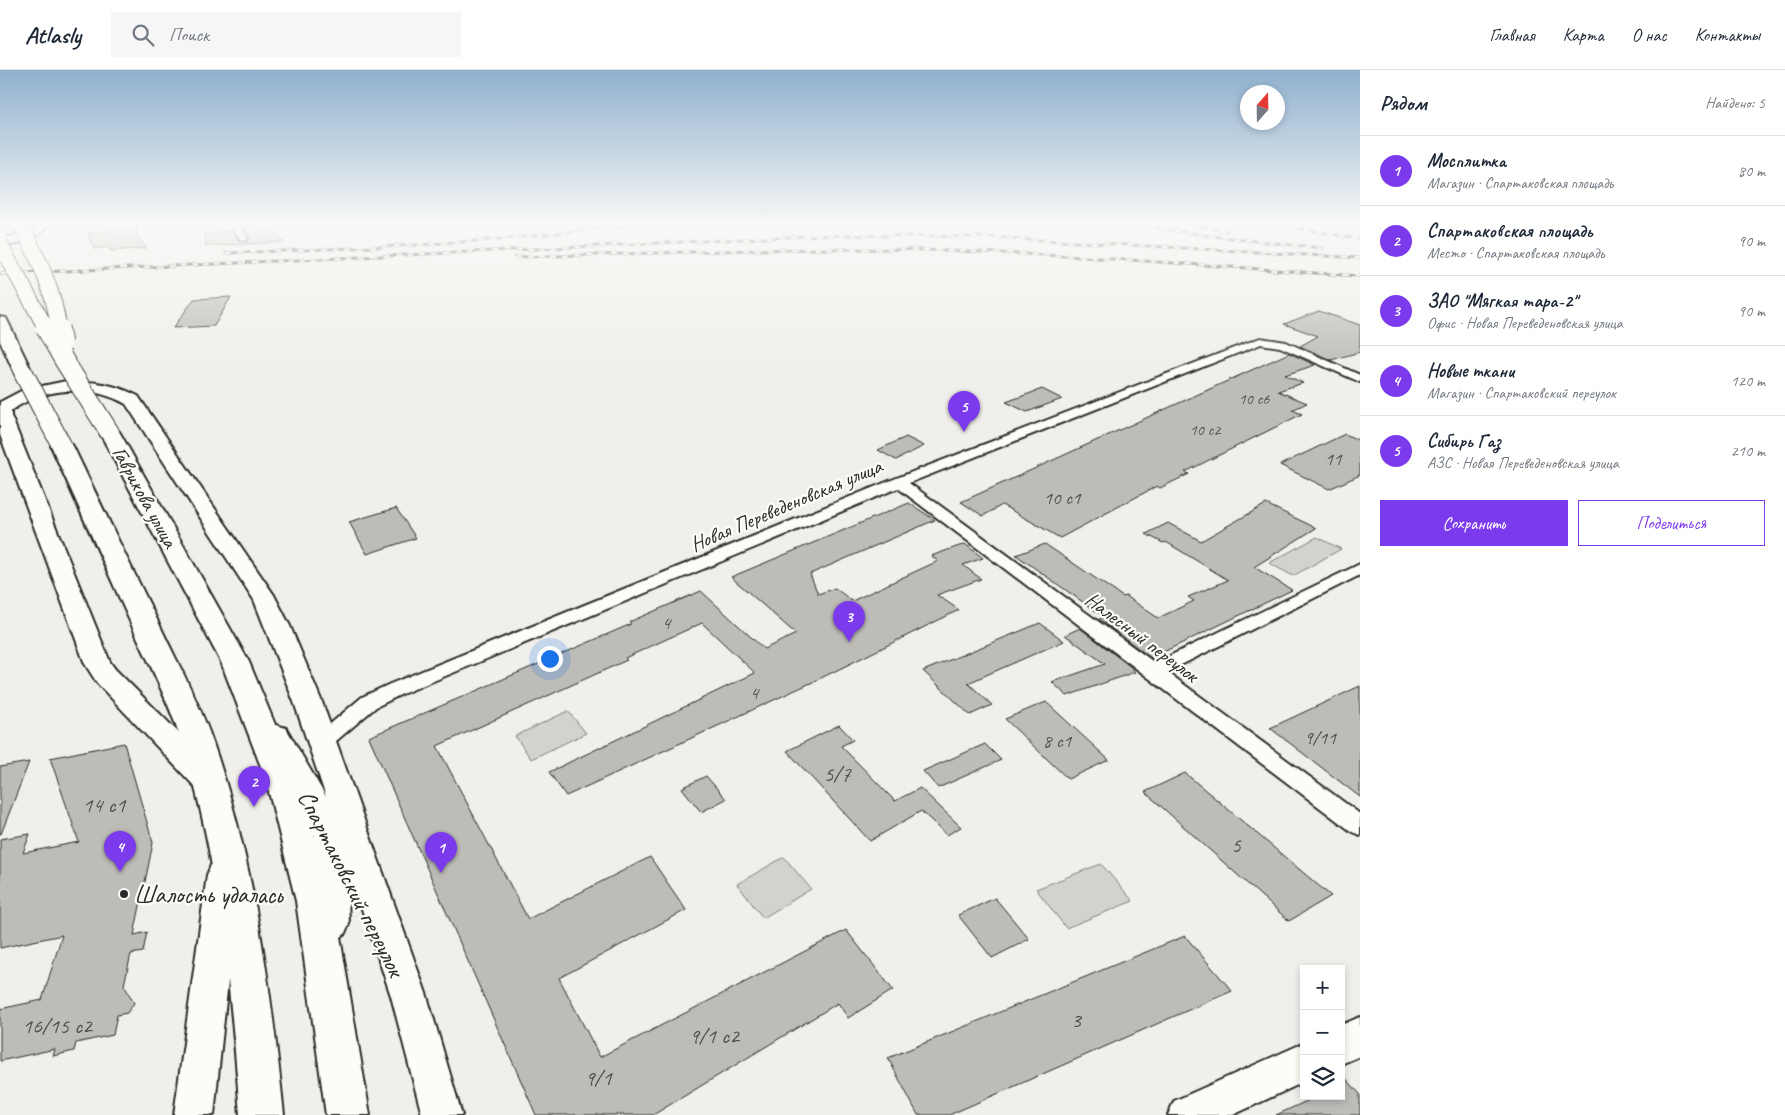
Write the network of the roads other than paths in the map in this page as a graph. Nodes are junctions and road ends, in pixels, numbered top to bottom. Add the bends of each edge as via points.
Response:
1 (16, 274) edge
2 (46, 274) edge
3 (0, 322) edge
4 (0, 346) edge
5 (65, 362) junction
6 (24, 374) junction
7 (1360, 379) edge
8 (1, 406) edge
9 (899, 482) junction
10 (1360, 569) edge
11 (235, 662) junction
12 (1152, 672) junction
13 (325, 752) junction
14 (210, 784) junction
15 (1360, 826) edge
16 (330, 834) junction
17 (226, 854) junction
18 (409, 996) junction
19 (335, 1026) junction
20 (1360, 1036) edge
21 (1345, 1043) edge
22 (1300, 1064) edge
23 (194, 1115) edge
24 (262, 1115) edge
25 (348, 1115) edge
26 (442, 1115) edge
27 (1188, 1115) edge

1 - 5 main road, Гаврикова улица, bridge
2 - 5 main road, bridge via 56,306
3 - 6 main road
4 - 6 main road
5 - 11 main road, Гаврикова улица, bridge via 110,433
6 - 14 main road, bridge via 62,446 176,688
7 - 9 street, Новая Переведеновская улица via 1282,344 1260,341
8 - 13 street via 2,410 20,398 50,389 78,386 103,387 132,400 266,600
8 - 14 street via 98,664
9 - 12 street, Налесный переулок
9 - 13 street, Новая Переведеновская улица via 396,689 369,702
10 - 12 street
11 - 16 street, Спартаковский переулок
11 - 19 main road, Гаврикова улица via 282,780 315,901
12 - 15 street, Налесный переулок
13 - 16 street
13 - 18 street
14 - 17 main road
16 - 18 street, Спартаковский переулок via 368,902
16 - 19 street
17 - 23 street
17 - 24 main road via 254,1023
18 - 26 street, Спартаковский переулок
19 - 25 main road, Гаврикова улица
20 - 21 street
22 - 27 street

